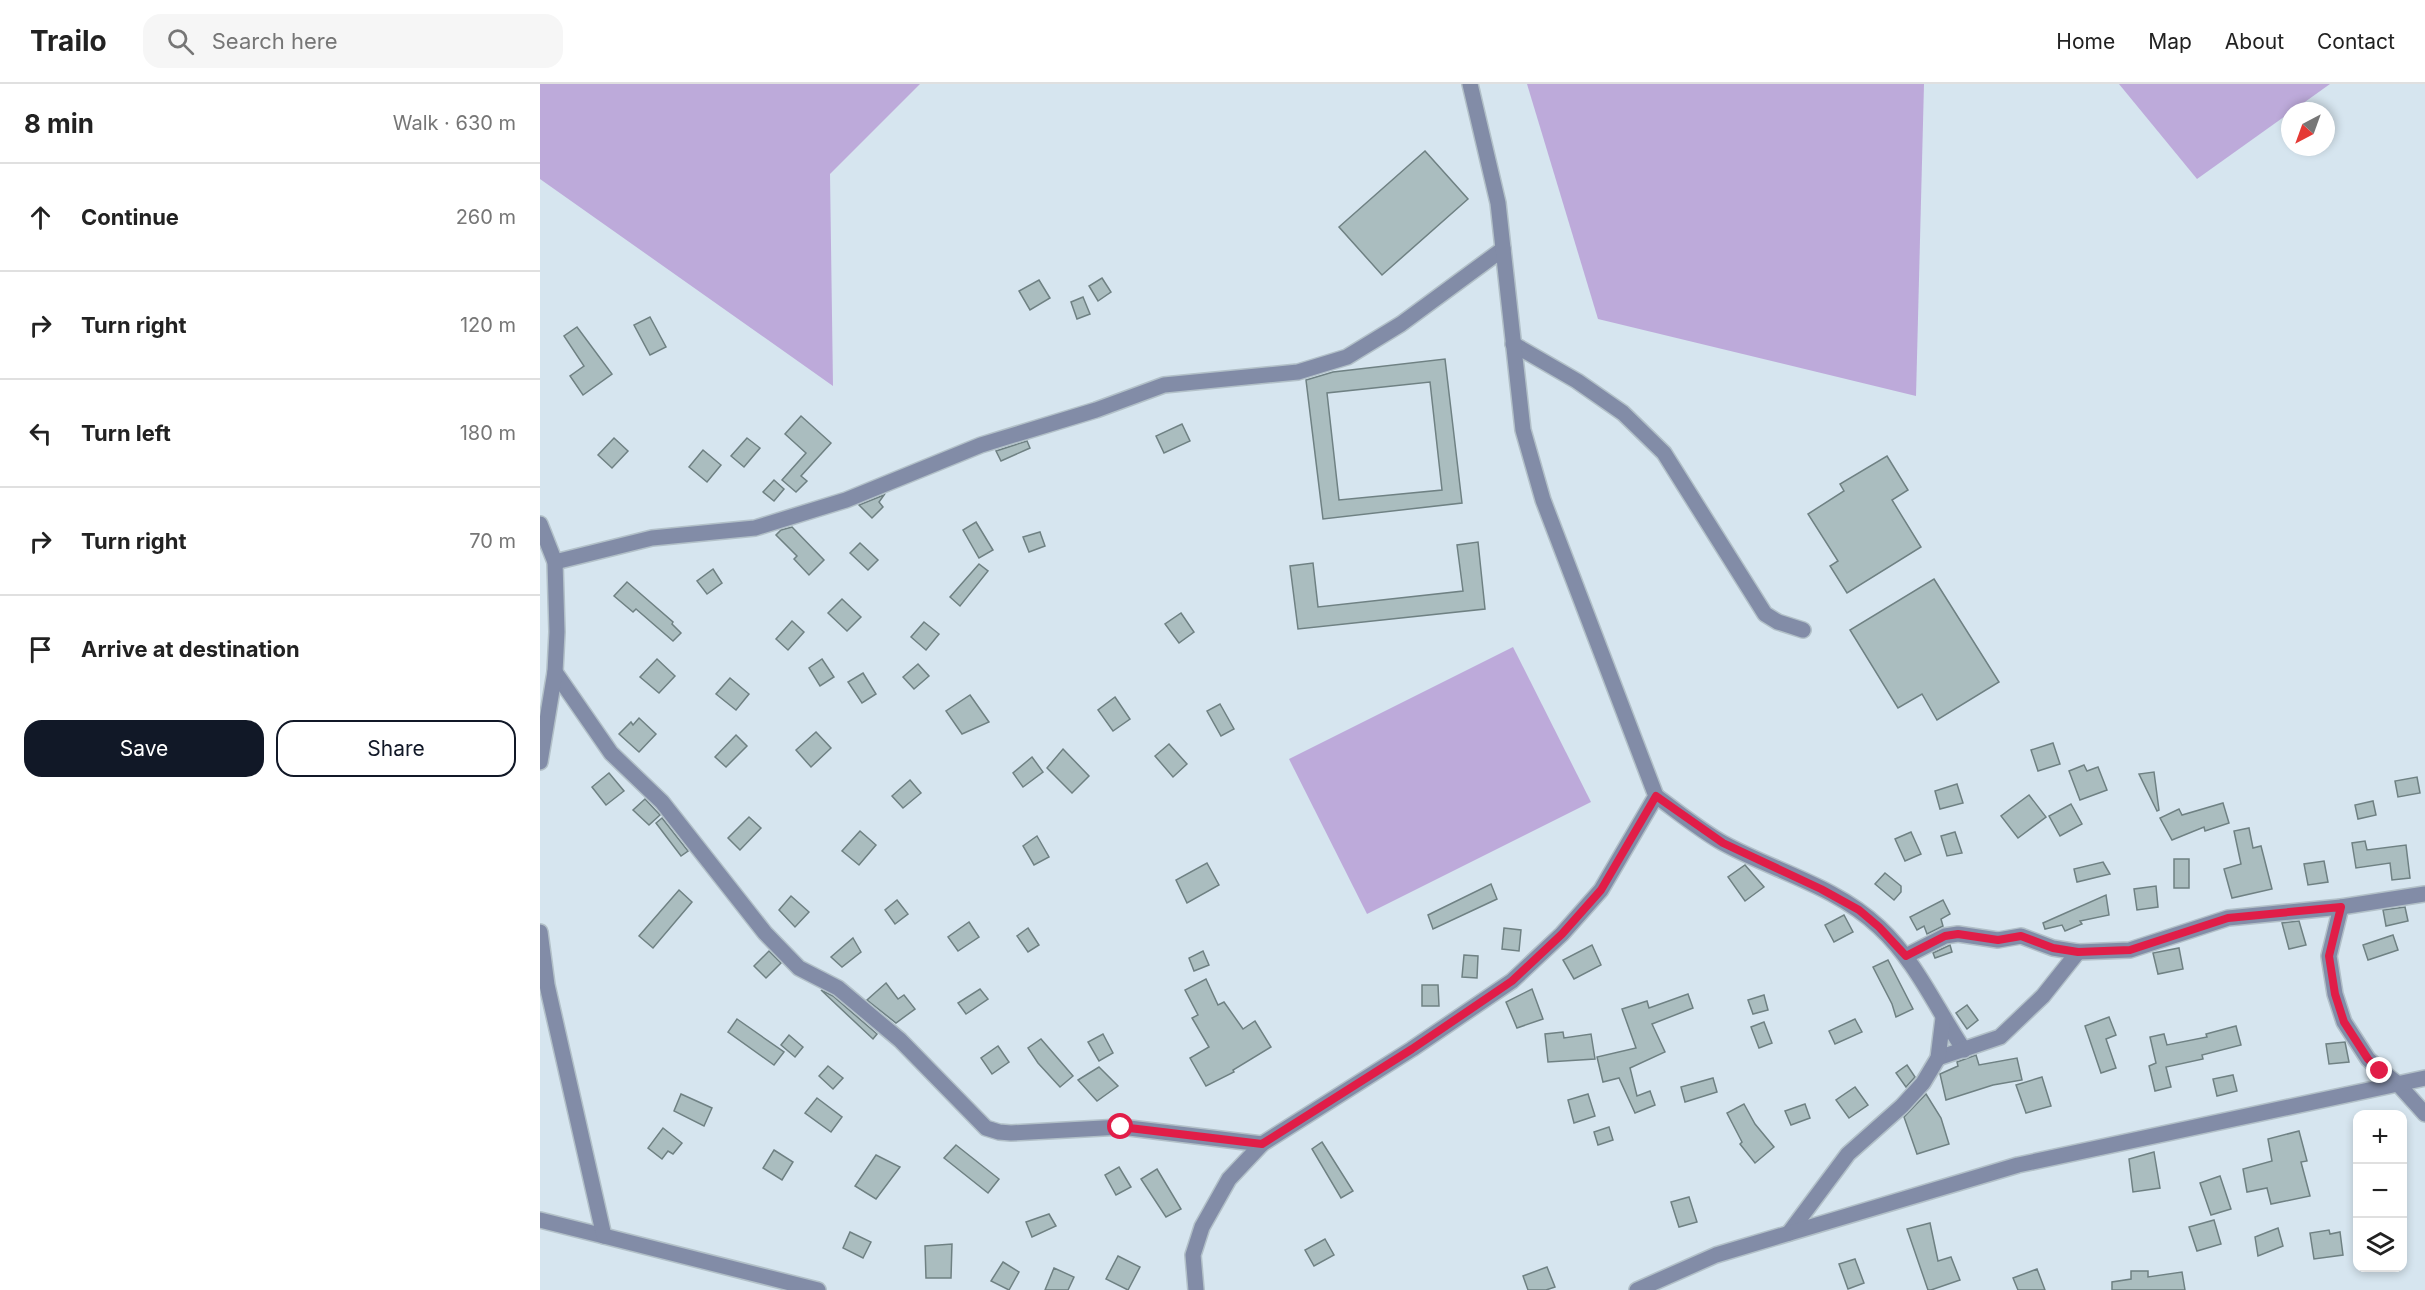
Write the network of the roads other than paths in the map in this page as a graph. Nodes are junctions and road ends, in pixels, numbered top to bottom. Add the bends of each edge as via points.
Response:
1 (1470, 84) edge
2 (1503, 249) junction
3 (1513, 344) junction
4 (540, 524) edge
5 (555, 562) junction
6 (1803, 630) dead end
7 (555, 672) junction
8 (540, 762) edge
9 (1656, 796) junction
10 (2425, 894) edge
11 (2341, 907) junction
12 (540, 932) edge
13 (2078, 952) junction
14 (1906, 956) junction
15 (1943, 1018) junction
16 (1964, 1050) junction
17 (1938, 1058) junction
18 (2425, 1078) edge
19 (2398, 1084) junction
20 (2425, 1114) edge
21 (1262, 1144) junction
22 (540, 1220) edge
23 (1789, 1233) junction
24 (604, 1236) junction
25 (818, 1290) edge
26 (1196, 1290) edge
27 (1637, 1290) edge

1 - 2 street via 1498,203
2 - 3 street
2 - 5 street via 1401,324 1347,357 1298,372 1164,385 981,445 846,500 755,528 652,537
3 - 6 street via 1623,413 1664,453 1765,614
3 - 9 street via 1523,430 1543,500
4 - 5 street
5 - 7 street
7 - 8 street
7 - 21 street via 612,753 662,802 765,933 799,968 838,988 900,1040 986,1128 1011,1133 1121,1127
9 - 14 street via 1723,843 1859,910
9 - 21 street via 1601,890 1512,981
10 - 11 street
11 - 13 street via 2228,918 2130,950
11 - 19 street via 2329,956 2344,1022 2368,1059
12 - 24 street via 547,985
13 - 14 street via 2021,936 1998,940 1958,934 1945,936
13 - 16 street via 2043,996 2000,1037
14 - 15 street
15 - 16 street
15 - 17 street
16 - 17 street
17 - 23 street via 1902,1106 1848,1154
18 - 19 street
19 - 20 street
19 - 23 street via 2018,1165
21 - 26 street via 1229,1179 1202,1227 1193,1255
22 - 24 street
23 - 27 street via 1716,1255
24 - 25 street

